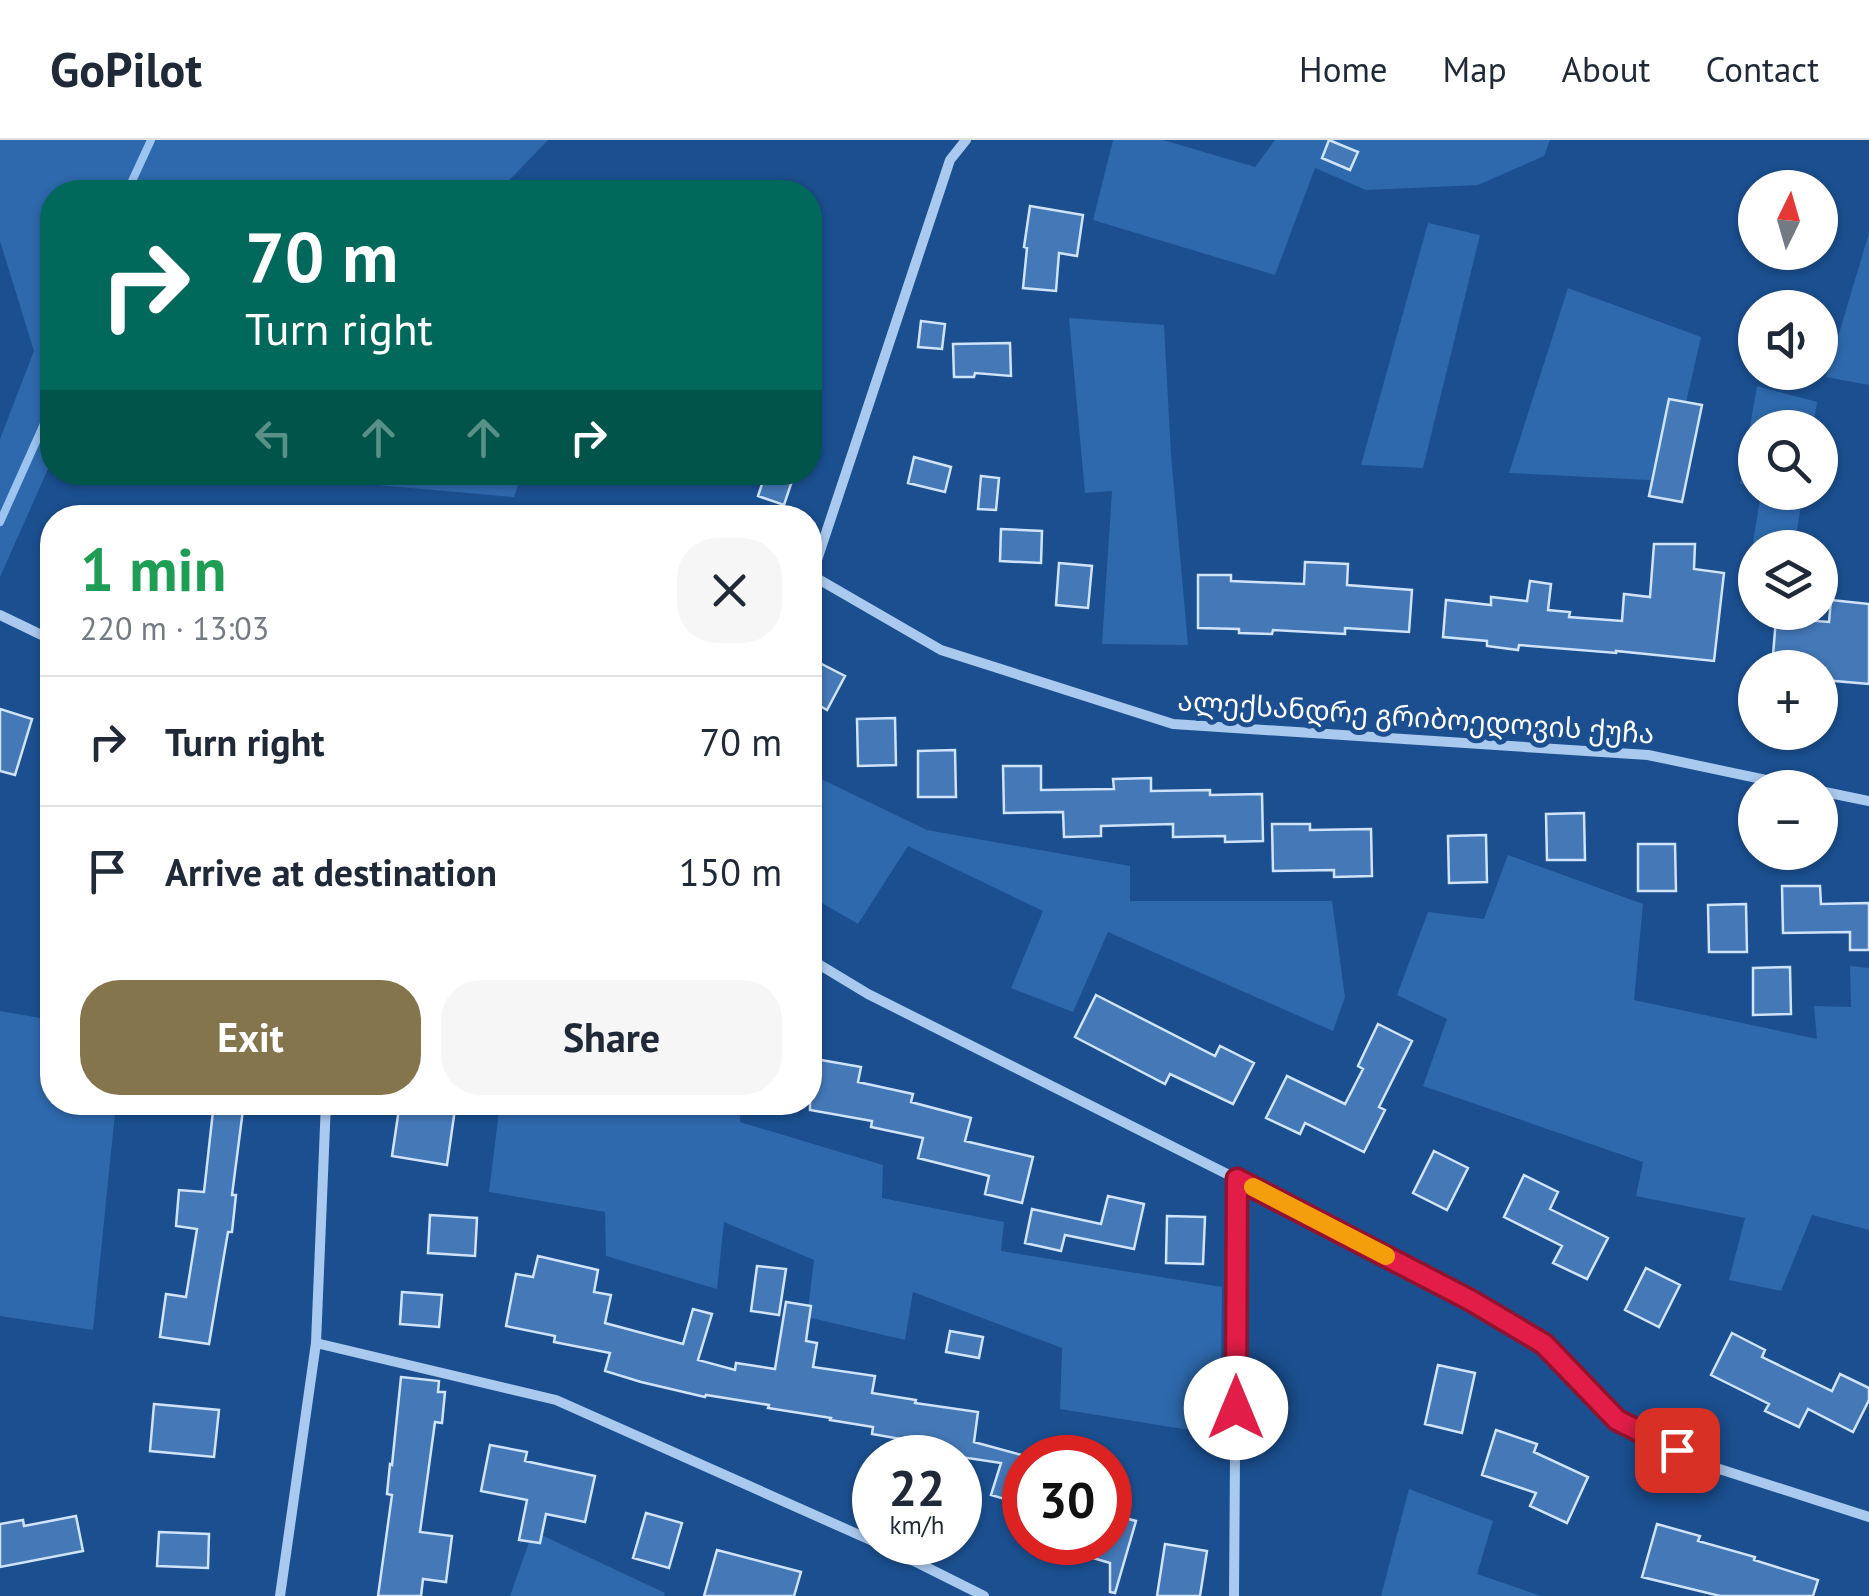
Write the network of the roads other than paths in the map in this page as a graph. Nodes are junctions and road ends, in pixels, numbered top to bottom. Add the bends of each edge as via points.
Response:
1 (966, 140) edge
2 (822, 547) edge
3 (822, 583) edge
4 (0, 615) edge
5 (40, 634) edge
6 (1738, 774) edge
7 (1838, 795) edge
8 (1869, 801) edge
9 (822, 965) edge
10 (325, 1115) edge
11 (1237, 1179) junction
12 (316, 1343) junction
13 (1869, 1518) edge
14 (852, 1531) edge
15 (922, 1565) edge
16 (280, 1596) edge
17 (984, 1596) edge
18 (1234, 1596) edge

1 - 2 street via 950,160
3 - 6 street, ალექსანდრე გრიბოედოვის ქუჩა via 941,650 1174,724 1648,754
4 - 5 street
7 - 8 street
9 - 11 street
10 - 12 street
11 - 13 street via 1544,1344 1617,1420 1707,1465
11 - 18 street
12 - 14 street via 556,1400
12 - 16 street
15 - 17 street

